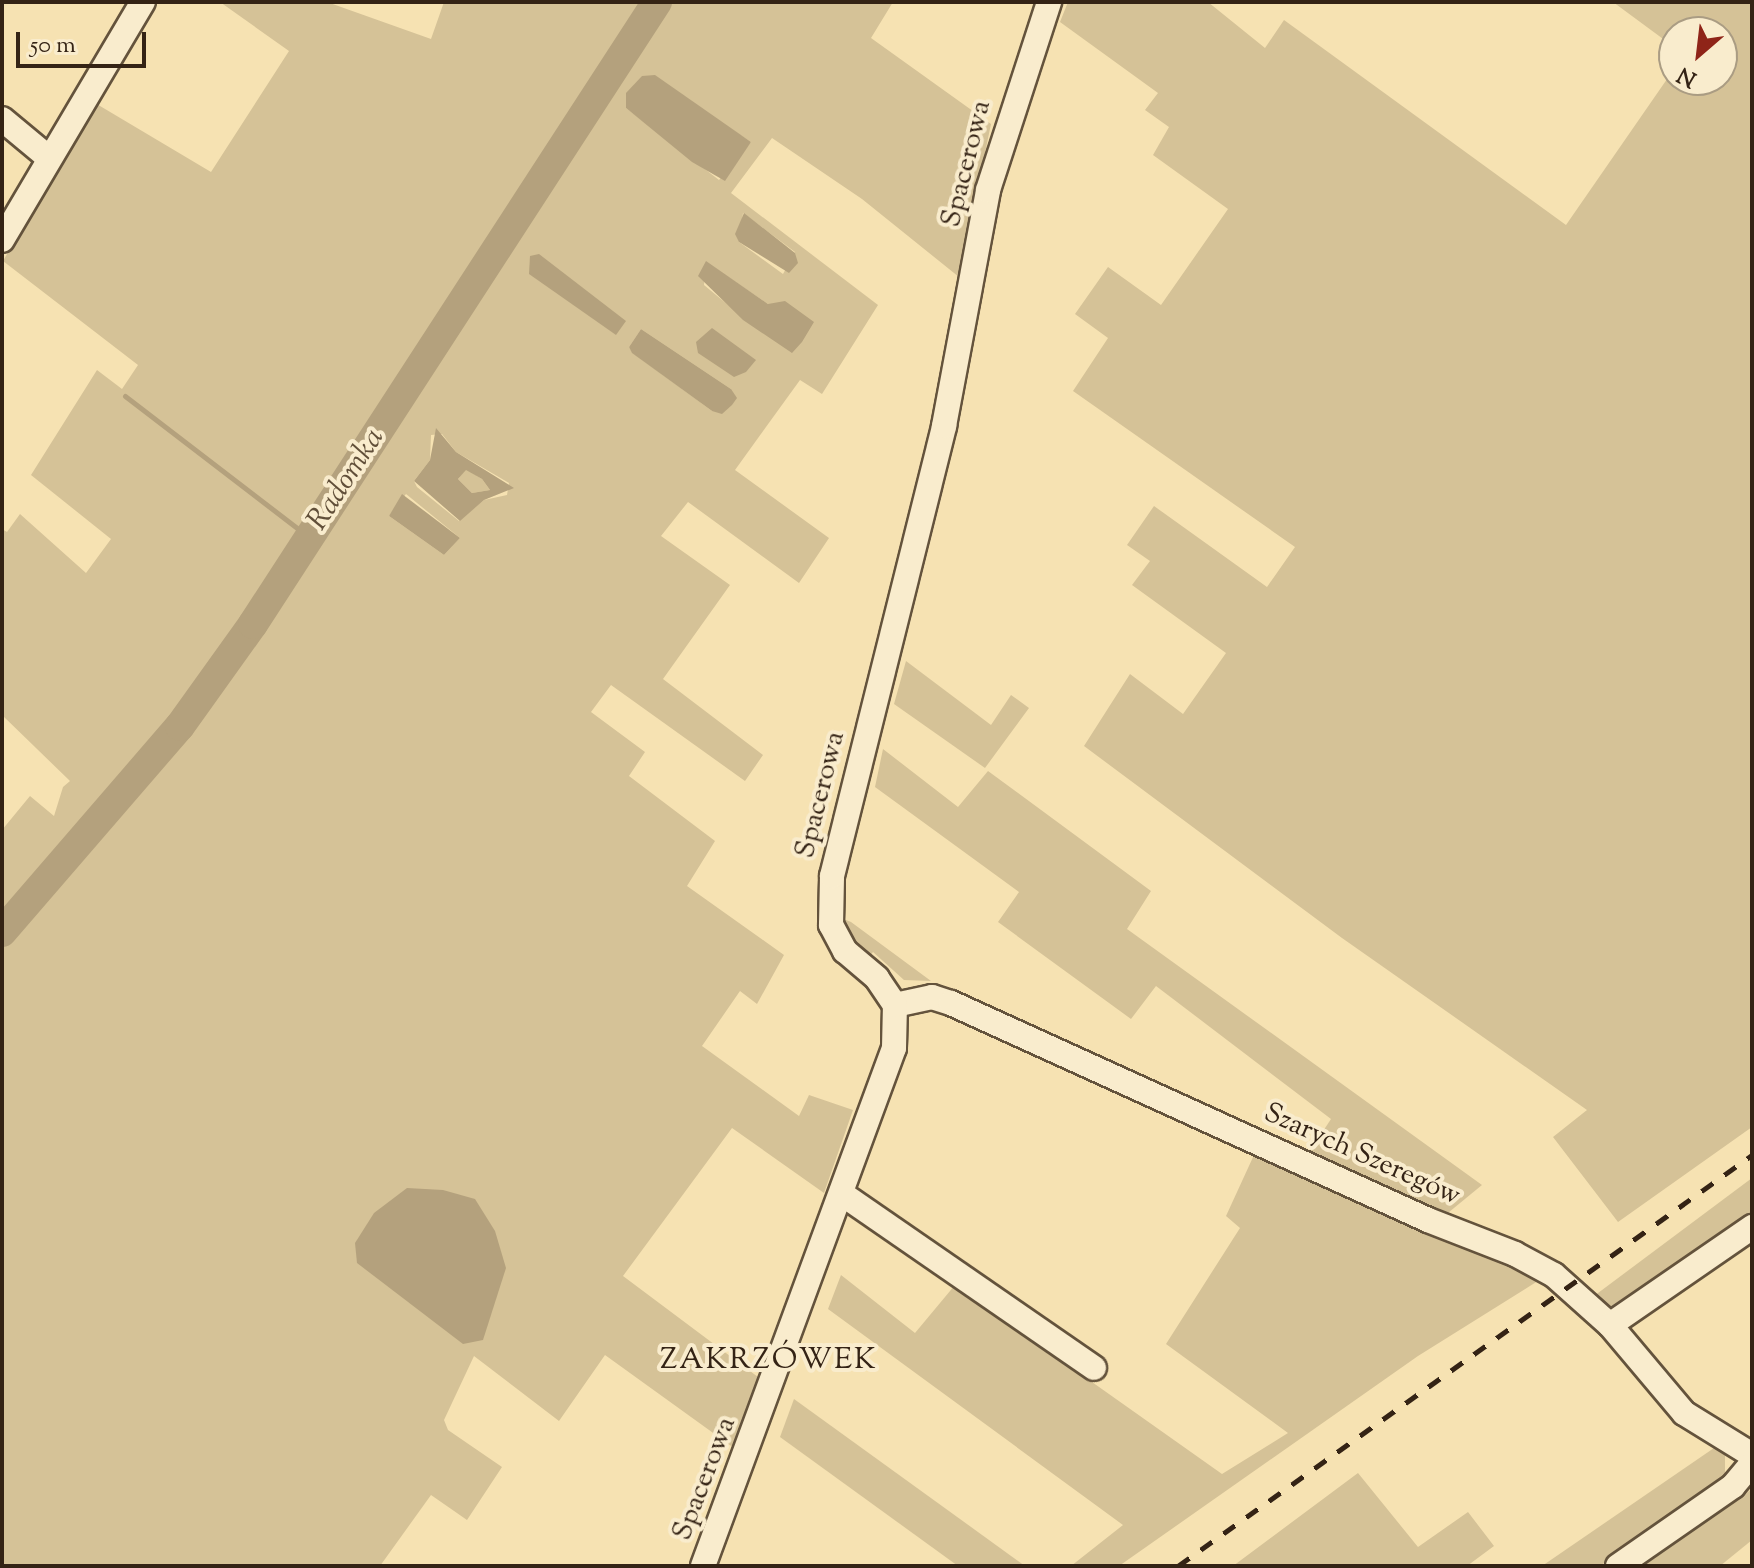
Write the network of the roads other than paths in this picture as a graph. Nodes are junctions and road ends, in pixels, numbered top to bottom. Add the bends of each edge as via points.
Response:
1 (143, 2) edge
2 (1049, 2) edge
3 (2, 119) edge
4 (49, 158) junction
5 (2, 240) edge
6 (895, 1005) junction
7 (842, 1194) junction
8 (1752, 1227) edge
9 (1610, 1325) junction
10 (1094, 1368) dead end
11 (1752, 1455) edge
12 (1752, 1463) edge
13 (703, 1566) edge
14 (1618, 1566) edge

1 - 4 street
2 - 6 street, Spacerowa via 988,190 944,426 830,889 829,914 838,942 877,978
3 - 4 street
4 - 5 street
6 - 7 street, Spacerowa via 892,1058
6 - 9 street, Szarych Szeregów via 927,997 951,1003 1428,1220 1515,1254 1554,1275
7 - 10 street
7 - 13 street, Spacerowa
8 - 9 street
9 - 11 street, Szarych Szeregów via 1677,1407
12 - 14 street via 1733,1486

